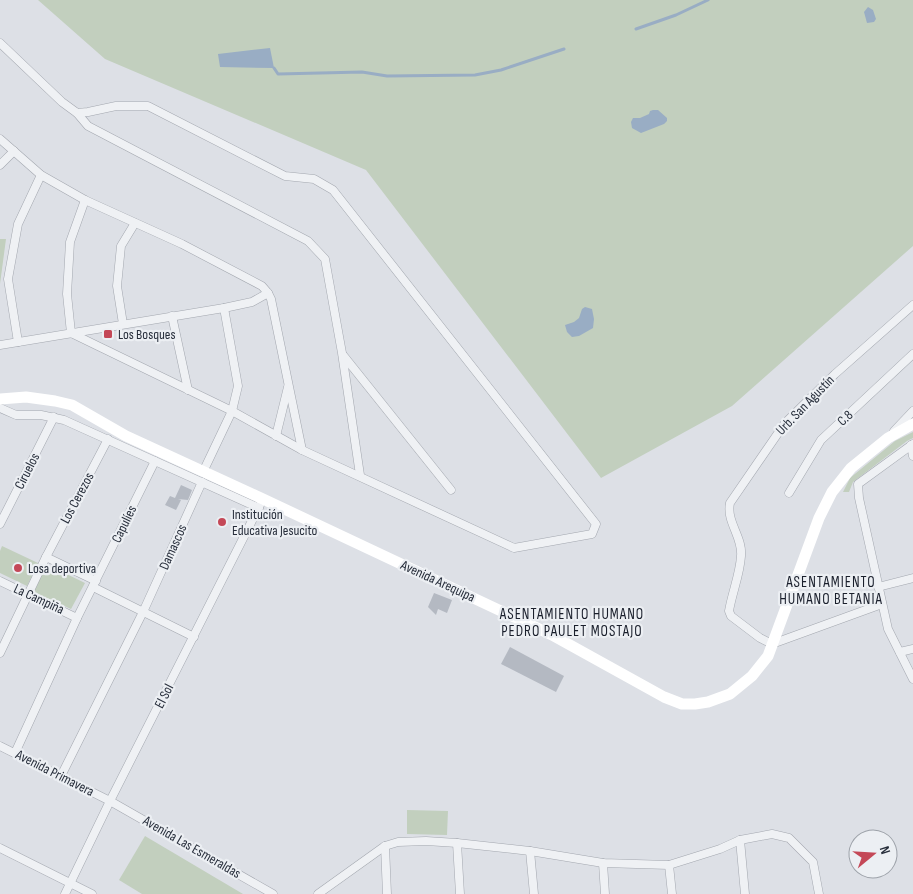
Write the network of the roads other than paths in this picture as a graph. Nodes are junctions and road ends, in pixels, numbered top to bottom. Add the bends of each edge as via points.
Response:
1 (0, 43) edge
2 (77, 112) junction
3 (0, 139) edge
4 (14, 151) junction
5 (0, 165) edge
6 (41, 176) junction
7 (85, 200) junction
8 (135, 223) junction
9 (268, 293) junction
10 (913, 305) edge
11 (224, 308) junction
12 (172, 316) junction
13 (123, 324) junction
14 (71, 333) junction
15 (18, 342) junction
16 (0, 345) edge
17 (342, 353) junction
18 (913, 354) edge
19 (289, 385) junction
20 (188, 390) junction
21 (0, 399) edge
22 (0, 408) edge
23 (232, 411) junction
24 (913, 411) edge
25 (54, 417) junction
26 (913, 424) edge
27 (276, 436) junction
28 (888, 438) junction
29 (108, 439) junction
30 (912, 444) edge
31 (302, 450) junction
32 (913, 456) edge
33 (155, 461) junction
34 (360, 475) junction
35 (203, 477) junction
36 (451, 490) dead end
37 (789, 492) dead end
38 (261, 503) junction
39 (0, 524) edge
40 (46, 557) junction
41 (913, 578) edge
42 (0, 581) edge
43 (94, 584) junction
44 (878, 587) junction
45 (29, 595) junction
46 (882, 604) junction
47 (144, 612) junction
48 (78, 618) junction
49 (194, 637) junction
50 (772, 644) junction
51 (913, 649) edge
52 (900, 652) junction
53 (0, 653) edge
54 (913, 679) edge
55 (0, 746) edge
56 (15, 753) junction
57 (61, 776) junction
58 (110, 801) junction
59 (740, 840) junction
60 (457, 844) junction
61 (384, 846) junction
62 (0, 848) edge
63 (530, 851) junction
64 (603, 862) junction
65 (669, 865) junction
66 (70, 883) junction
67 (65, 894) edge
68 (92, 894) edge
69 (273, 894) edge
70 (318, 894) edge
71 (387, 894) edge
72 (460, 894) edge
73 (534, 894) edge
74 (605, 894) edge
75 (672, 894) edge
76 (746, 894) edge
77 (819, 894) edge

1 - 2 street via 62,102
2 - 17 street via 88,126 308,241 325,259
2 - 34 street via 116,106 148,106 285,176 314,179 333,190 596,524 592,534 514,548
3 - 4 street
4 - 5 street
4 - 6 street
6 - 7 street
6 - 15 street via 18,224 8,279
7 - 8 street
7 - 14 street via 70,242 67,294
8 - 9 street via 262,286
8 - 13 street via 121,246 117,286
9 - 11 street via 252,302
9 - 19 street
10 - 50 street, Urb. San Agustín via 785,423 730,503 729,517 741,544 741,557 729,610 731,616
11 - 12 street
11 - 23 street, Damascos via 238,386
12 - 13 street
12 - 20 street
13 - 14 street
14 - 15 street
14 - 20 street
15 - 16 street
17 - 34 street
17 - 36 street
18 - 37 street, C.8 via 821,440
19 - 27 street
19 - 31 street
20 - 23 street
21 - 35 street, Avenida Arequipa via 26,397 72,405
22 - 25 street via 16,415
23 - 27 street
23 - 35 street, Damascos
24 - 28 street
25 - 29 street
25 - 39 street, Ciruelos
26 - 28 street, Avenida Arequipa
27 - 31 street
28 - 50 street, Avenida Arequipa via 852,468 832,492 819,518
29 - 33 street
29 - 40 street, Los Cerezos
30 - 32 street
30 - 44 street via 858,484
31 - 34 street
33 - 35 street
33 - 43 street, Capulíes
35 - 38 street, Avenida Arequipa
35 - 47 street, Damascos
38 - 49 street, El Sol
38 - 50 street, Avenida Arequipa via 552,635 682,704 708,702 730,694 752,676 768,656
40 - 43 street
40 - 45 street, Los Cerezos
41 - 44 street
42 - 45 street, La Campiña
43 - 47 street
43 - 48 street, Capulíes
44 - 46 street
45 - 48 street, La Campiña
45 - 53 street, Los Cerezos
46 - 50 street
46 - 52 street via 888,629
47 - 49 street
47 - 57 street, Damascos
48 - 56 street, Capulíes
49 - 58 street, El Sol
51 - 52 street
52 - 54 street
55 - 56 street, Avenida Primavera
56 - 57 street, Avenida Primavera
57 - 58 street, Avenida Primavera
58 - 66 street, El Sol
58 - 69 street, Avenida Las Esmeraldas
59 - 65 street
59 - 76 street
59 - 77 street via 772,834 790,838 813,862
60 - 61 street via 426,841
60 - 63 street
60 - 72 street
61 - 70 street
61 - 71 street
62 - 66 street
63 - 64 street
63 - 73 street
64 - 65 street
64 - 74 street
65 - 75 street
66 - 67 street, El Sol
66 - 68 street

